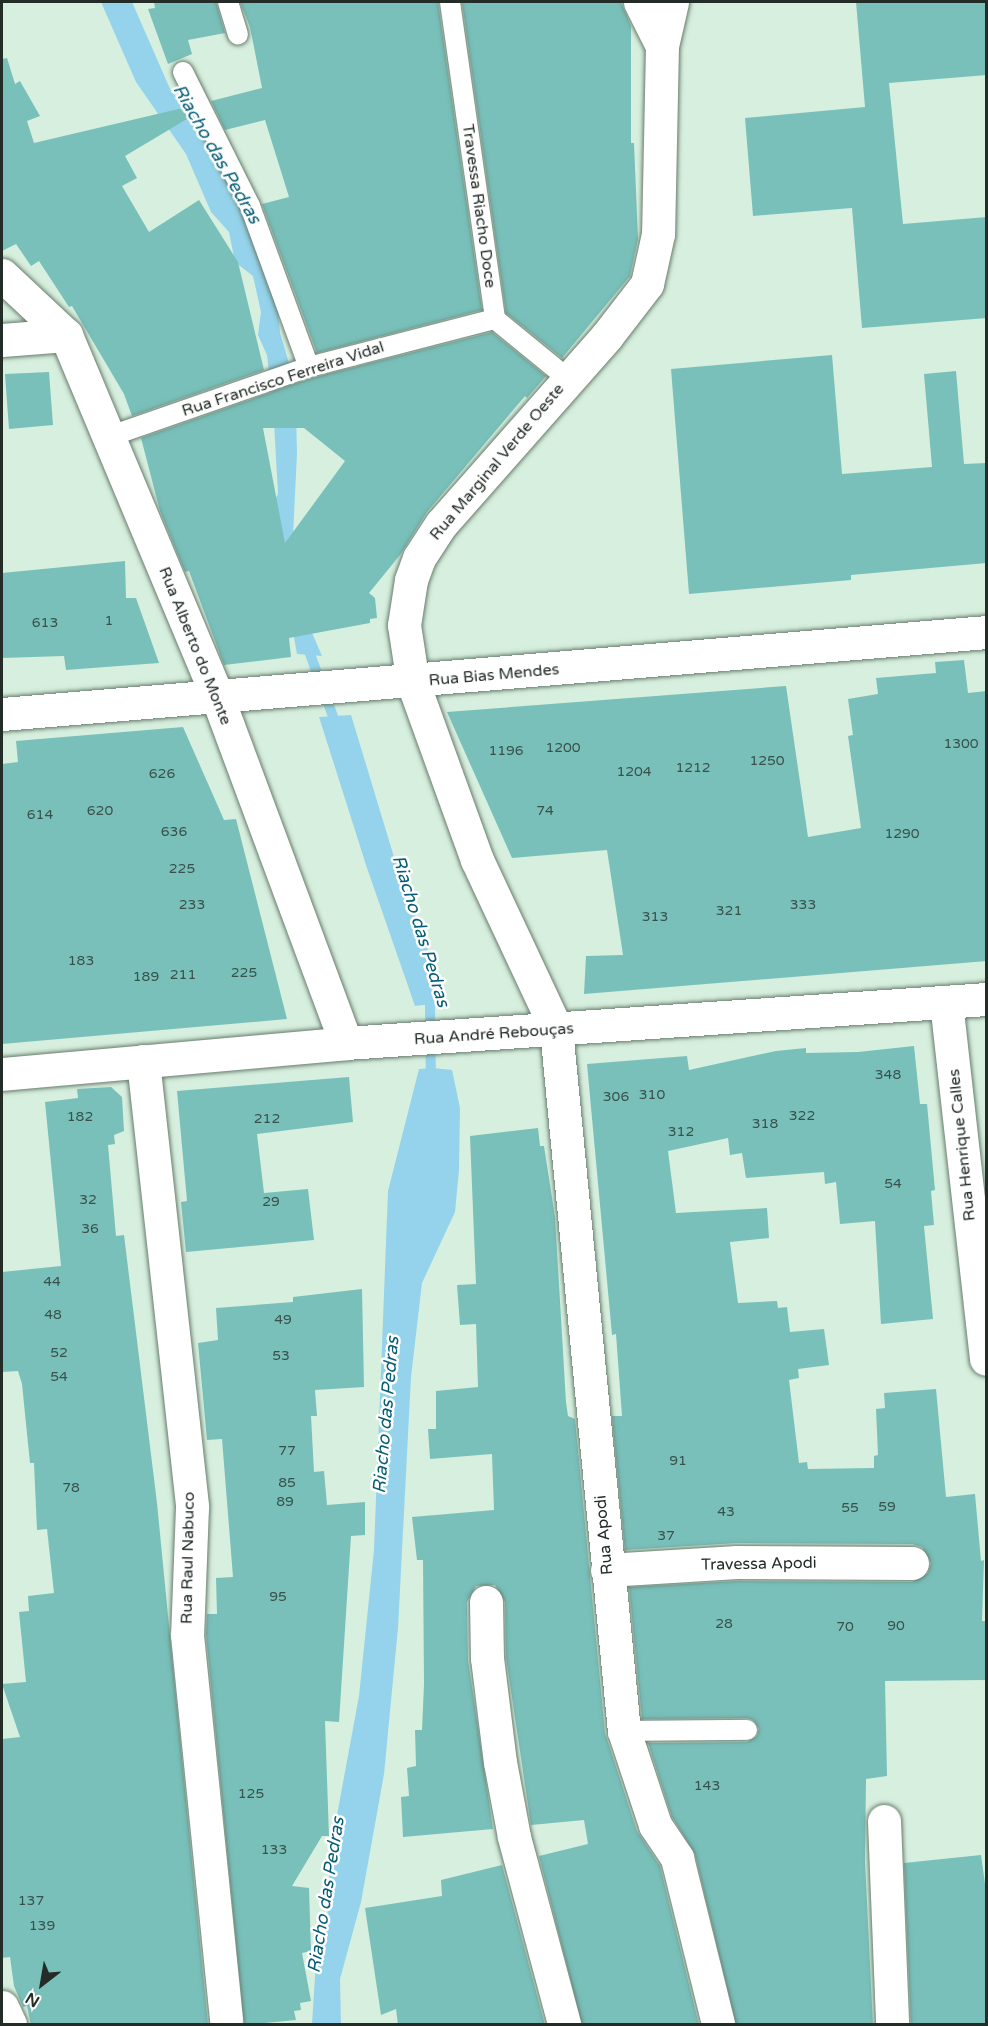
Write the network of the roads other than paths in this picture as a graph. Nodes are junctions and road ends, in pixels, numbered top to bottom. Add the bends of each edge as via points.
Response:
1 (228, 2) edge
2 (450, 2) edge
3 (640, 2) edge
4 (672, 2) edge
5 (238, 34) dead end
6 (662, 46) junction
7 (183, 72) dead end
8 (2, 275) edge
9 (495, 319) junction
10 (66, 335) junction
11 (2, 340) edge
12 (302, 370) junction
13 (567, 378) junction
14 (108, 437) junction
15 (987, 632) edge
16 (413, 682) junction
17 (218, 699) junction
18 (2, 714) edge
19 (987, 999) edge
20 (946, 1002) junction
21 (556, 1029) junction
22 (346, 1043) junction
23 (143, 1061) junction
24 (2, 1074) edge
25 (987, 1359) edge
26 (912, 1563) dead end
27 (607, 1570) junction
28 (486, 1602) dead end
29 (747, 1730) dead end
30 (624, 1731) junction
31 (884, 1821) dead end
32 (2, 2007) edge
33 (226, 2020) dead end
34 (10, 2025) edge
35 (564, 2025) edge
36 (718, 2025) edge
37 (892, 2025) edge

1 - 5 lane
2 - 9 lane, Travessa Riacho Doce
3 - 6 street
4 - 6 street, Rua Marginal Verde Oeste
6 - 13 street, Rua Marginal Verde Oeste via 658,234 647,284 607,336
7 - 12 lane via 250,206
8 - 10 street, Rua Alberto do Monte
9 - 12 lane, Rua Francisco Ferreira Vidal
9 - 13 lane
10 - 11 street
10 - 14 street, Rua Alberto do Monte
12 - 14 lane, Rua Francisco Ferreira Vidal
13 - 16 street, Rua Marginal Verde Oeste via 441,524 419,558 411,580 404,625
14 - 17 street, Rua Alberto do Monte
15 - 16 street, Rua Bias Mendes
16 - 17 street, Rua Bias Mendes
16 - 21 street, Rua Marginal Verde Oeste via 477,860
17 - 18 street, Rua Bias Mendes
17 - 22 street, Rua Alberto do Monte
19 - 20 street, Rua André Rebouças
20 - 21 street, Rua André Rebouças
20 - 25 street, Rua Henrique Calles
21 - 22 street, Rua André Rebouças
21 - 27 street, Rua Apodi
22 - 23 street, Rua André Rebouças
23 - 24 street, Rua André Rebouças
23 - 33 street, Rua Raul Nabuco via 192,1507 187,1635
26 - 27 street, Travessa Apodi via 737,1562
27 - 30 street, Rua Apodi
28 - 35 street via 487,1658 500,1762 514,1837
29 - 30 lane
30 - 36 street, Rua Apodi via 655,1825 677,1858
31 - 37 street
32 - 34 street

